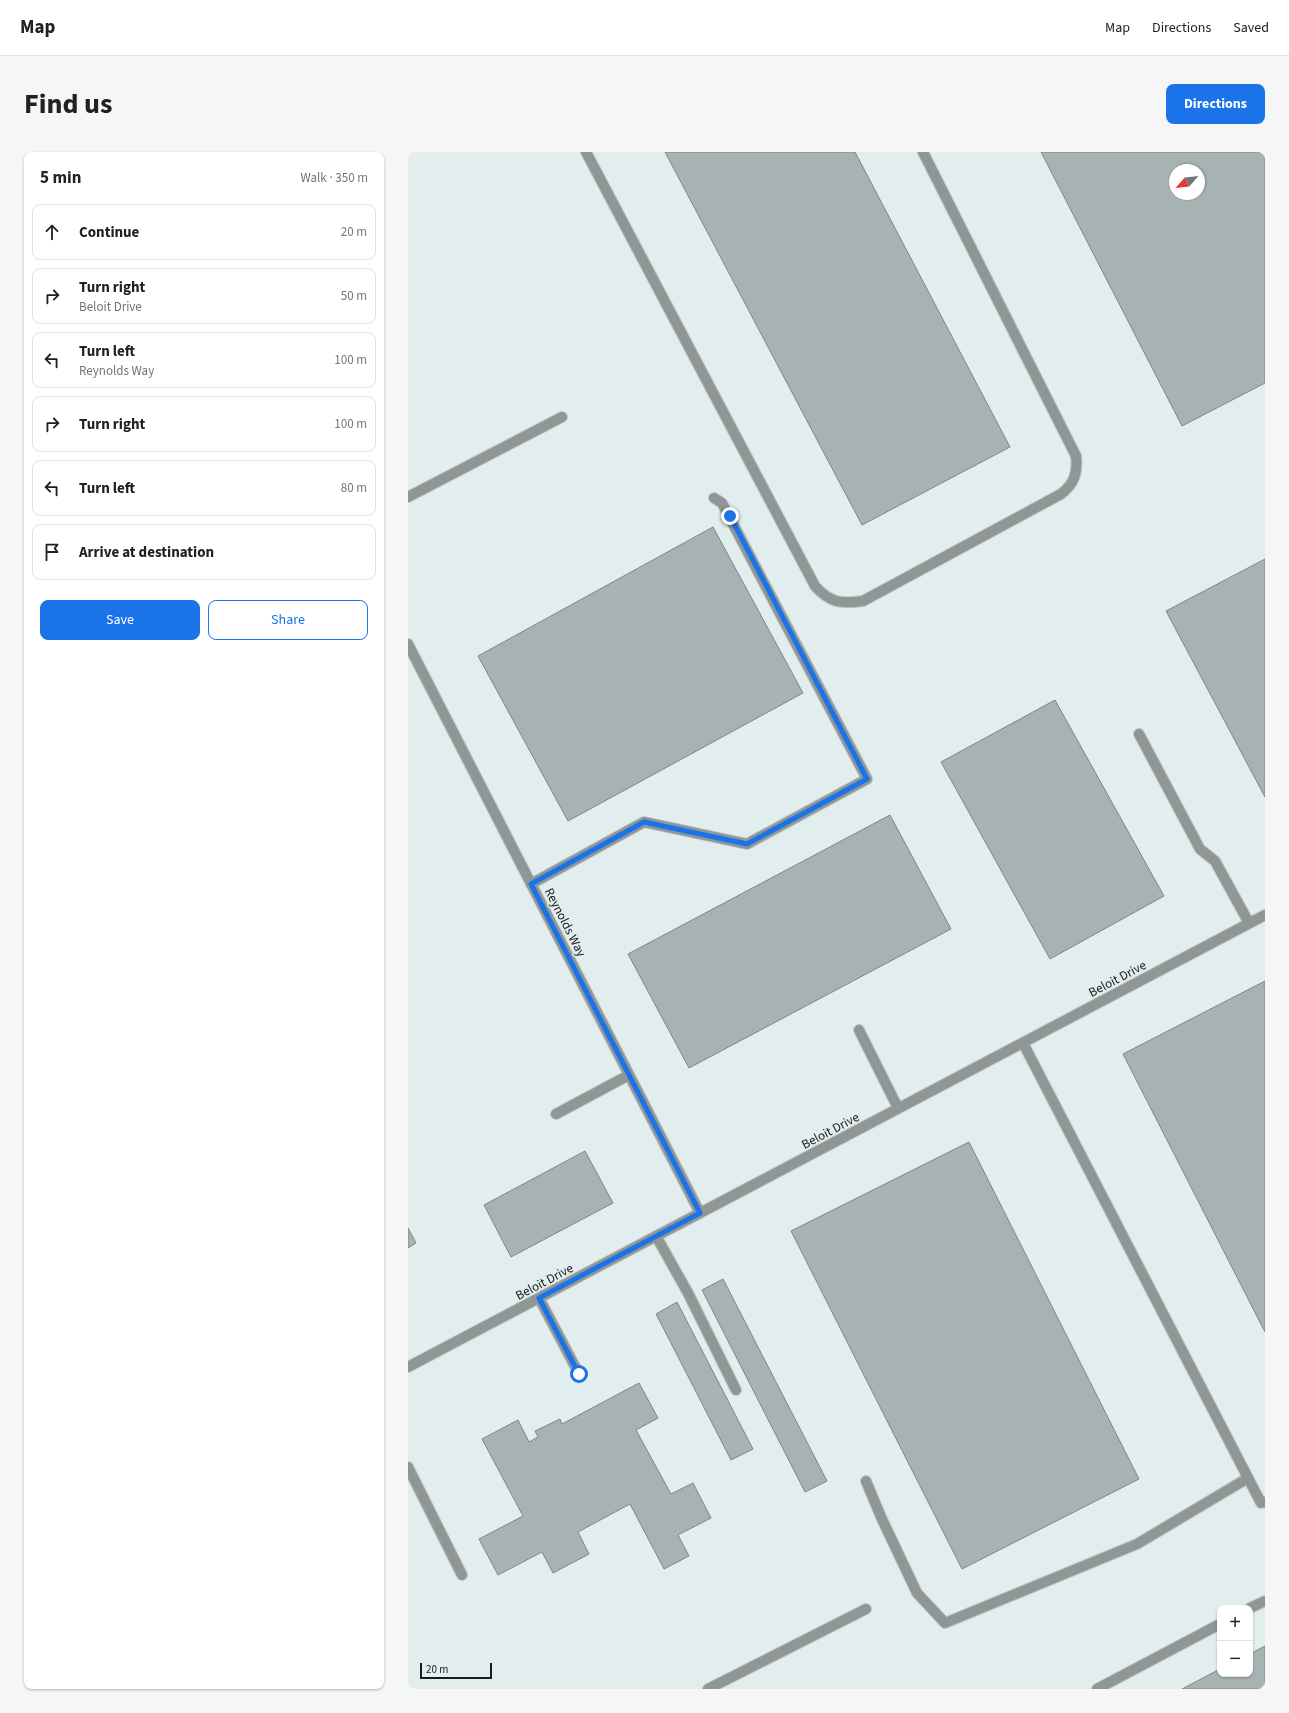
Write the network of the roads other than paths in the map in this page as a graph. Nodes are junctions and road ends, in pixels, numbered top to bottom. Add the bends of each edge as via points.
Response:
1 (586, 152) edge
2 (923, 152) edge
3 (562, 417) dead end
4 (408, 497) edge
5 (714, 498) dead end
6 (408, 644) edge
7 (1140, 734) dead end
8 (531, 884) junction
9 (1265, 915) edge
10 (1249, 923) junction
11 (858, 1030) dead end
12 (1023, 1043) junction
13 (630, 1075) junction
14 (898, 1108) junction
15 (556, 1114) dead end
16 (700, 1213) junction
17 (656, 1236) junction
18 (539, 1298) junction
19 (408, 1367) edge
20 (579, 1374) dead end
21 (736, 1390) dead end
22 (408, 1467) edge
23 (1248, 1478) junction
24 (866, 1481) dead end
25 (1265, 1502) edge
26 (462, 1575) dead end
27 (1265, 1600) edge
28 (1253, 1606) edge
29 (866, 1609) dead end
30 (1217, 1626) edge
31 (708, 1689) edge
32 (1097, 1689) edge

1 - 2 street via 815,586 822,594 836,602 847,604 863,601 1061,494 1068,489 1076,476 1076,456
3 - 4 street
5 - 8 street via 722,503 867,779 747,844 644,822
6 - 8 street, Reynolds Way
7 - 10 street via 1200,849 1216,861
8 - 13 street, Reynolds Way
9 - 10 street, Beloit Drive
10 - 12 street, Beloit Drive
11 - 14 street
12 - 14 street, Beloit Drive
12 - 23 street
13 - 15 street
13 - 16 street, Reynolds Way
14 - 16 street, Beloit Drive
16 - 17 street, Beloit Drive
17 - 18 street, Beloit Drive
17 - 21 street via 688,1293
18 - 19 street, Beloit Drive
18 - 20 street
22 - 26 street
23 - 24 street via 1137,1544 945,1623 917,1593
23 - 25 street via 1261,1503
27 - 28 street
29 - 31 street
30 - 32 street

